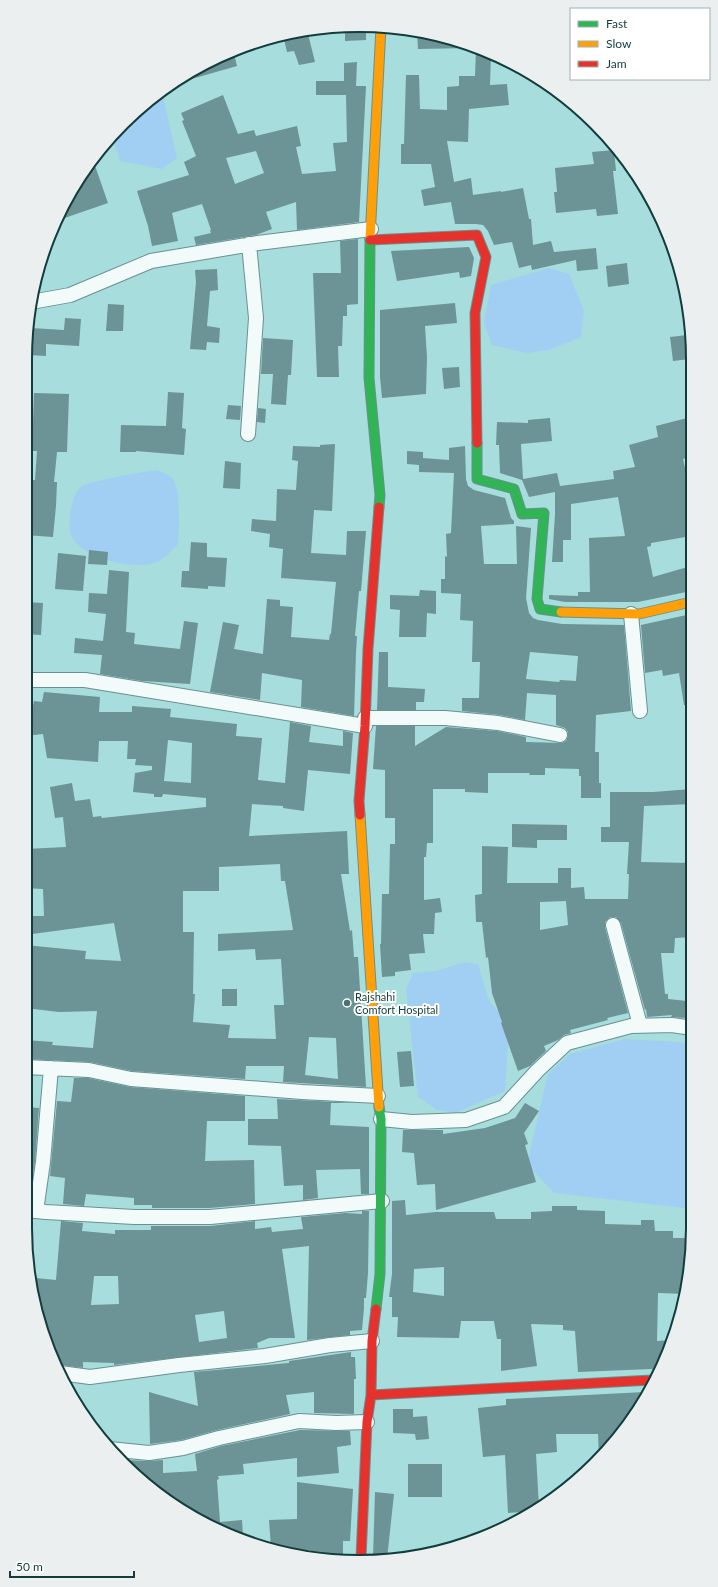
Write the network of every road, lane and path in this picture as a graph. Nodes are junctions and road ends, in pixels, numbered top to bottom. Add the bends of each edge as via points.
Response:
1 (381, 33) edge
2 (370, 235) junction
3 (249, 244) junction
4 (37, 301) edge
5 (248, 434) dead end
6 (686, 603) edge
7 (631, 614) junction
8 (32, 680) edge
9 (640, 711) dead end
10 (365, 722) junction
11 (560, 735) dead end
12 (613, 925) dead end
13 (640, 1026) junction
14 (686, 1027) edge
15 (32, 1067) edge
16 (51, 1068) junction
17 (378, 1096) junction
18 (381, 1119) junction
19 (382, 1201) junction
20 (32, 1206) edge
21 (32, 1210) edge
22 (372, 1341) junction
23 (66, 1374) edge
24 (648, 1380) edge
25 (372, 1395) junction
26 (367, 1422) junction
27 (119, 1450) edge
28 (361, 1555) edge

1 - 2 street
2 - 3 street
2 - 7 street via 477,235 486,257 476,313 477,479 514,489 522,514 544,514 537,599 540,609 564,614
2 - 10 street via 369,378 380,495
3 - 4 street via 151,262 70,295
3 - 5 street via 256,318
6 - 7 street
7 - 9 street
8 - 10 street via 85,680
10 - 11 street via 445,718 498,723
10 - 17 street via 359,801
12 - 13 street
13 - 14 street
13 - 18 street via 631,1026 567,1043 504,1107 466,1120 412,1122
15 - 16 street
16 - 17 street via 89,1070 131,1079
16 - 20 street via 43,1162
17 - 18 street
18 - 19 street
19 - 21 street via 210,1218 134,1217
19 - 22 street via 380,1274
22 - 23 street via 90,1377
22 - 25 street
24 - 25 street
25 - 26 street
26 - 27 street via 299,1421 183,1448 149,1453
26 - 28 street

